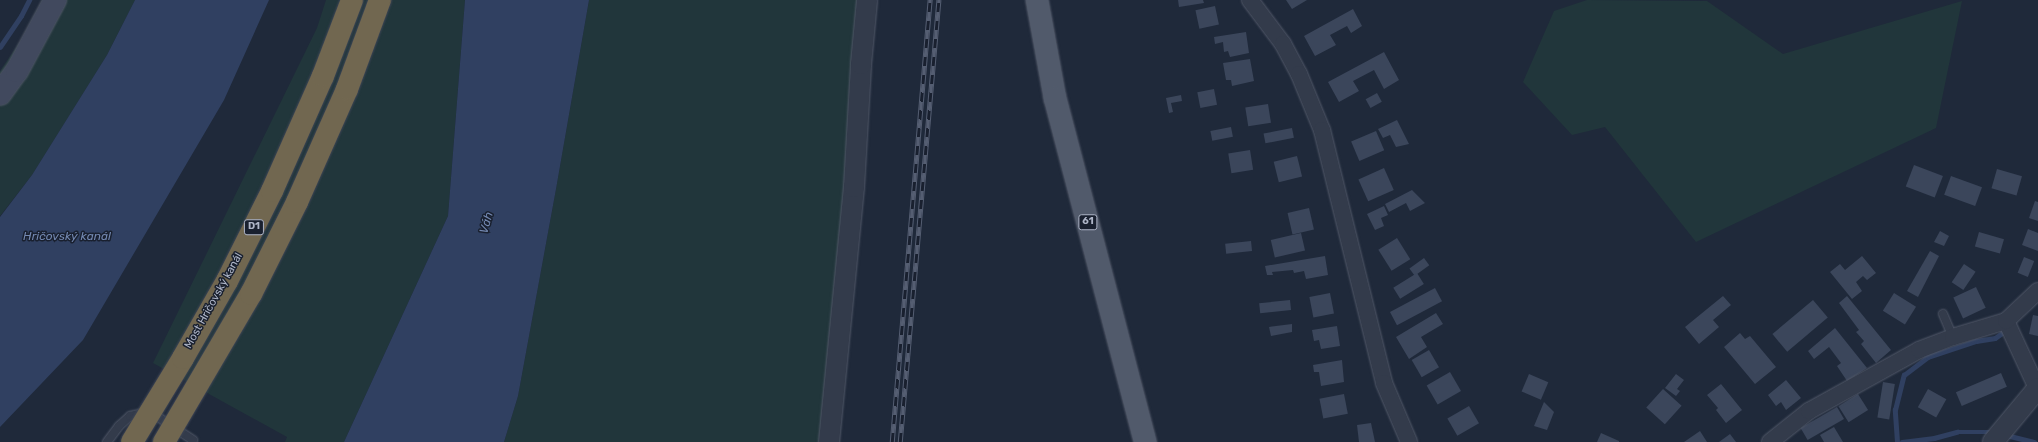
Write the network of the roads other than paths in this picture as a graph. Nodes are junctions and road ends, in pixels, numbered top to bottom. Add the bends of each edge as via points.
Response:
1 (55, 0) edge
2 (352, 0) edge
3 (380, 0) edge
4 (867, 0) edge
5 (1037, 0) edge
6 (1250, 0) edge
7 (0, 94) edge
8 (2038, 291) edge
9 (1943, 314) dead end
10 (2008, 326) junction
11 (1953, 337) junction
12 (2037, 388) edge
13 (193, 440) dead end
14 (107, 442) edge
15 (132, 442) edge
16 (164, 442) edge
17 (829, 442) edge
18 (1145, 442) edge
19 (1409, 442) edge
20 (1770, 442) edge
21 (1993, 442) edge

1 - 7 main road via 17,71
2 - 15 highway, Most Hričovský kanál / D1, bridge via 323,76 272,191 223,287
3 - 16 highway, D1, bridge via 347,90 297,202 251,294
4 - 17 street via 860,64 854,187
5 - 18 main road, 61 via 1055,98
6 - 19 street via 1283,44 1299,74 1322,130 1384,384
8 - 10 street
9 - 11 lane
10 - 11 street
10 - 12 street
11 - 20 street via 1919,350 1810,411
12 - 21 street
13 - 14 lane via 158,417 143,413 130,416

